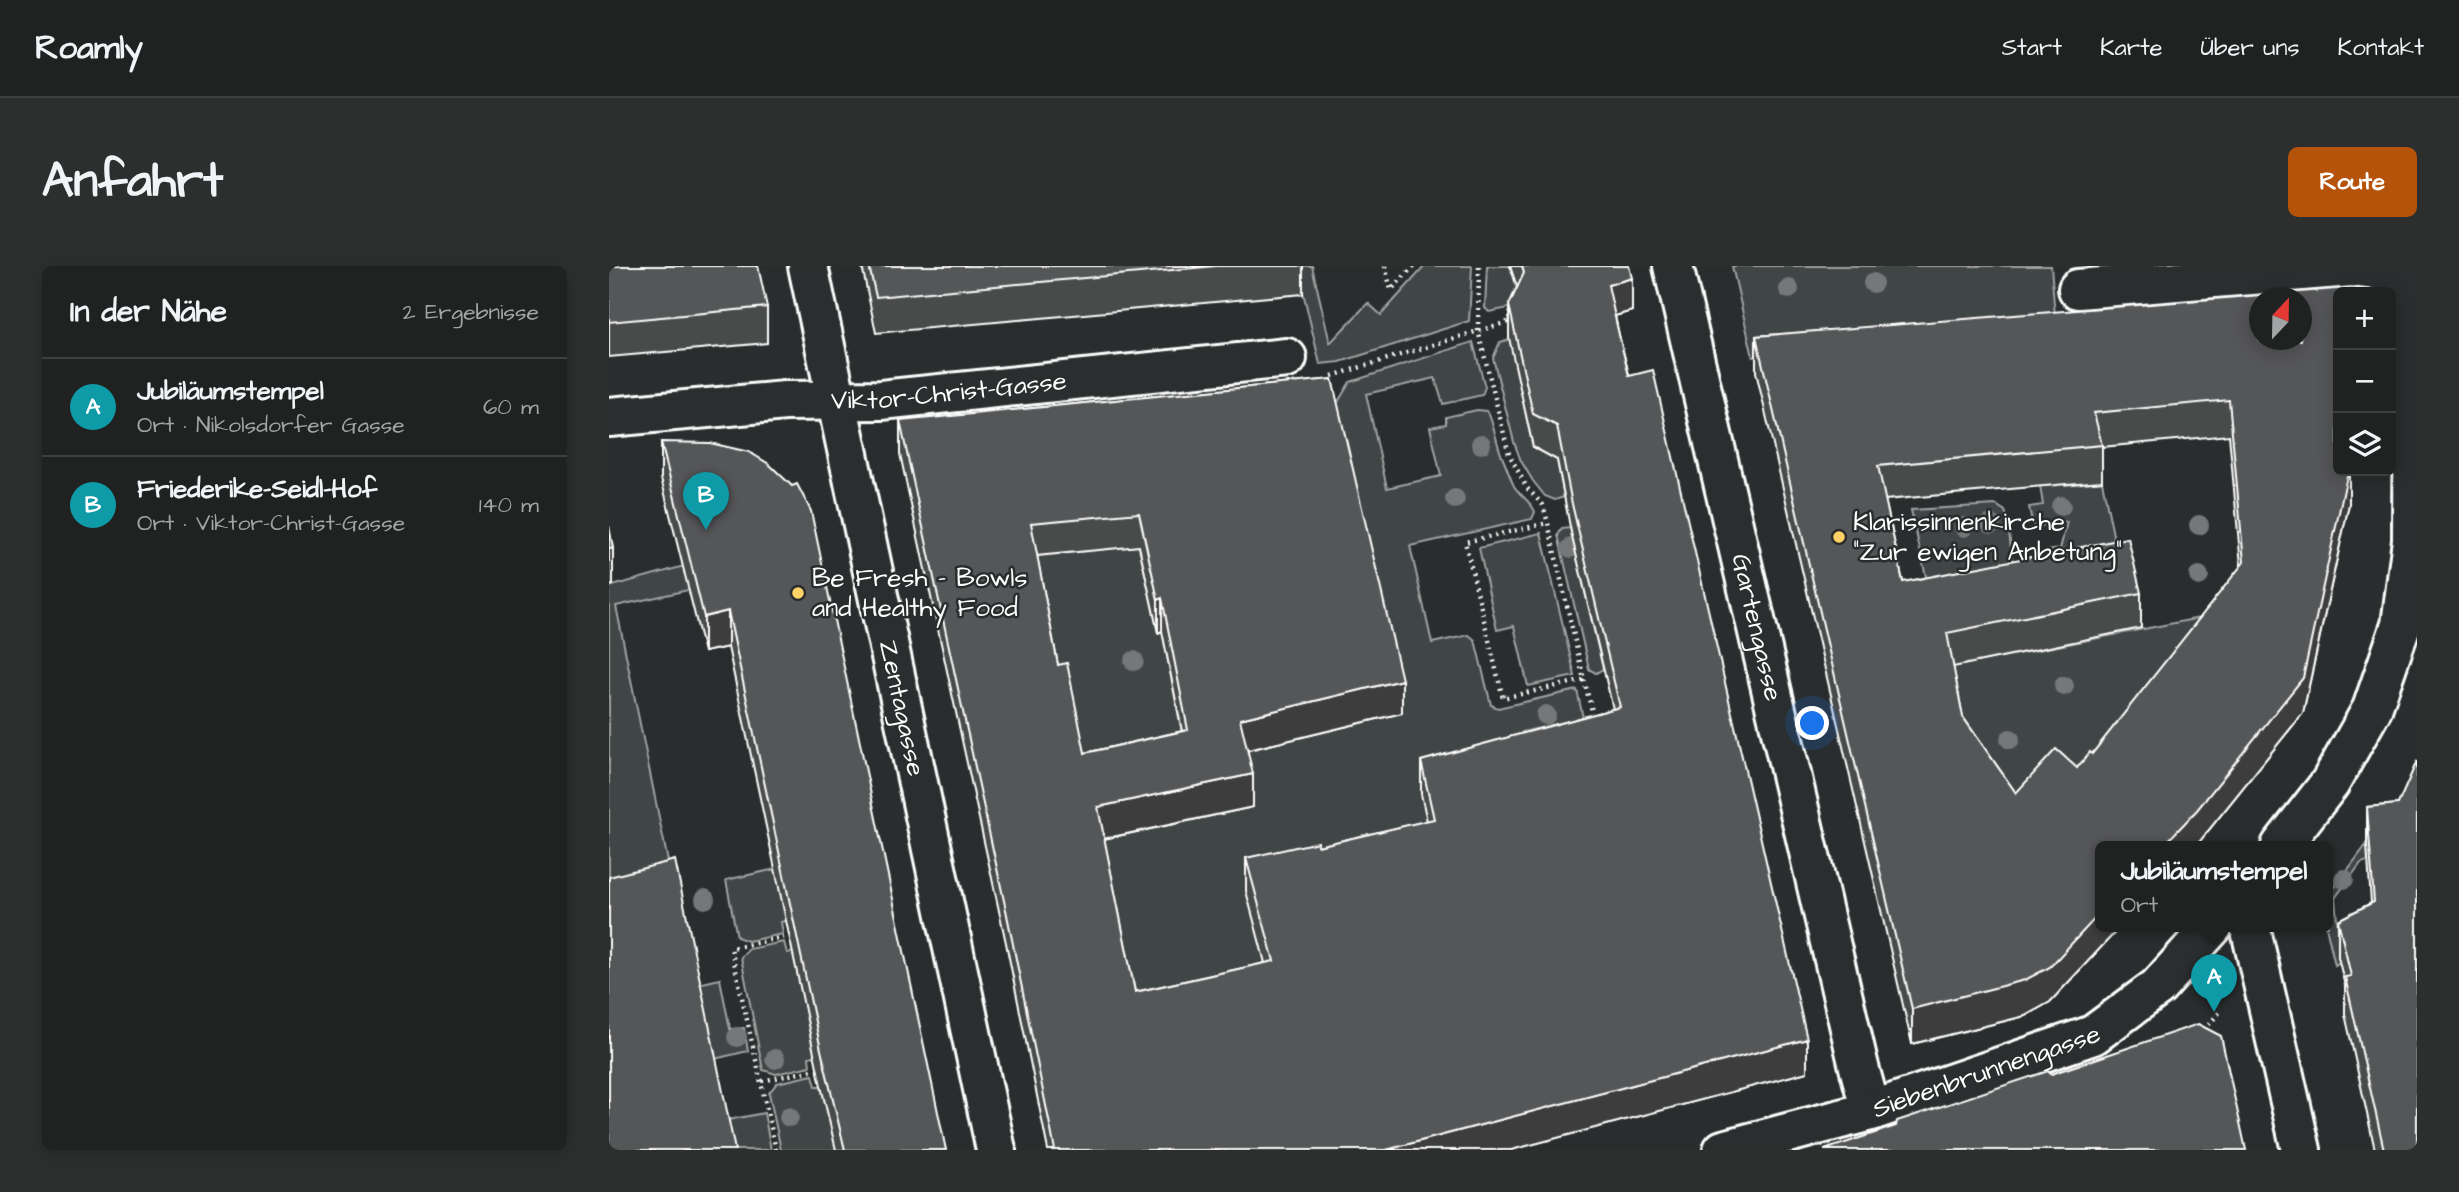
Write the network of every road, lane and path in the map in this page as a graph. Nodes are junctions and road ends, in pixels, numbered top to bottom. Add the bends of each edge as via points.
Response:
1 (808, 266) edge
2 (1385, 266) edge
3 (1414, 266) edge
4 (1479, 266) edge
5 (1673, 266) edge
6 (2411, 271) edge
7 (2078, 289) dead end
8 (1518, 319) edge
9 (1478, 330) junction
10 (1287, 358) dead end
11 (1330, 377) edge
12 (836, 400) junction
13 (609, 417) edge
14 (1548, 523) junction
15 (1584, 680) junction
16 (1597, 729) edge
17 (2285, 841) edge
18 (2208, 932) edge
19 (2251, 932) edge
20 (785, 937) edge
21 (813, 1070) dead end
22 (762, 1081) junction
23 (1871, 1111) junction
24 (776, 1150) edge
25 (996, 1150) edge
26 (1723, 1150) edge
27 (2301, 1150) edge

1 - 12 street, Zentagasse
2 - 3 path via 1391,290
4 - 9 path
5 - 23 street, Gartengasse
6 - 7 street via 2351,267
6 - 17 street via 2412,540 2401,625 2372,709 2330,783
8 - 9 path
9 - 11 path
9 - 14 path via 1509,454 1527,488 1543,505
10 - 12 street, Viktor-Christ-Gasse via 890,399
12 - 13 street, Viktor-Christ-Gasse
12 - 25 street, Zentagasse
14 - 15 path
14 - 15 path via 1465,542 1503,698
15 - 16 path
18 - 23 street, Siebenbrunnengasse via 2158,987 2093,1035
19 - 27 street
20 - 22 path via 731,948
21 - 22 path
22 - 24 path
23 - 26 street, Siebenbrunnengasse

